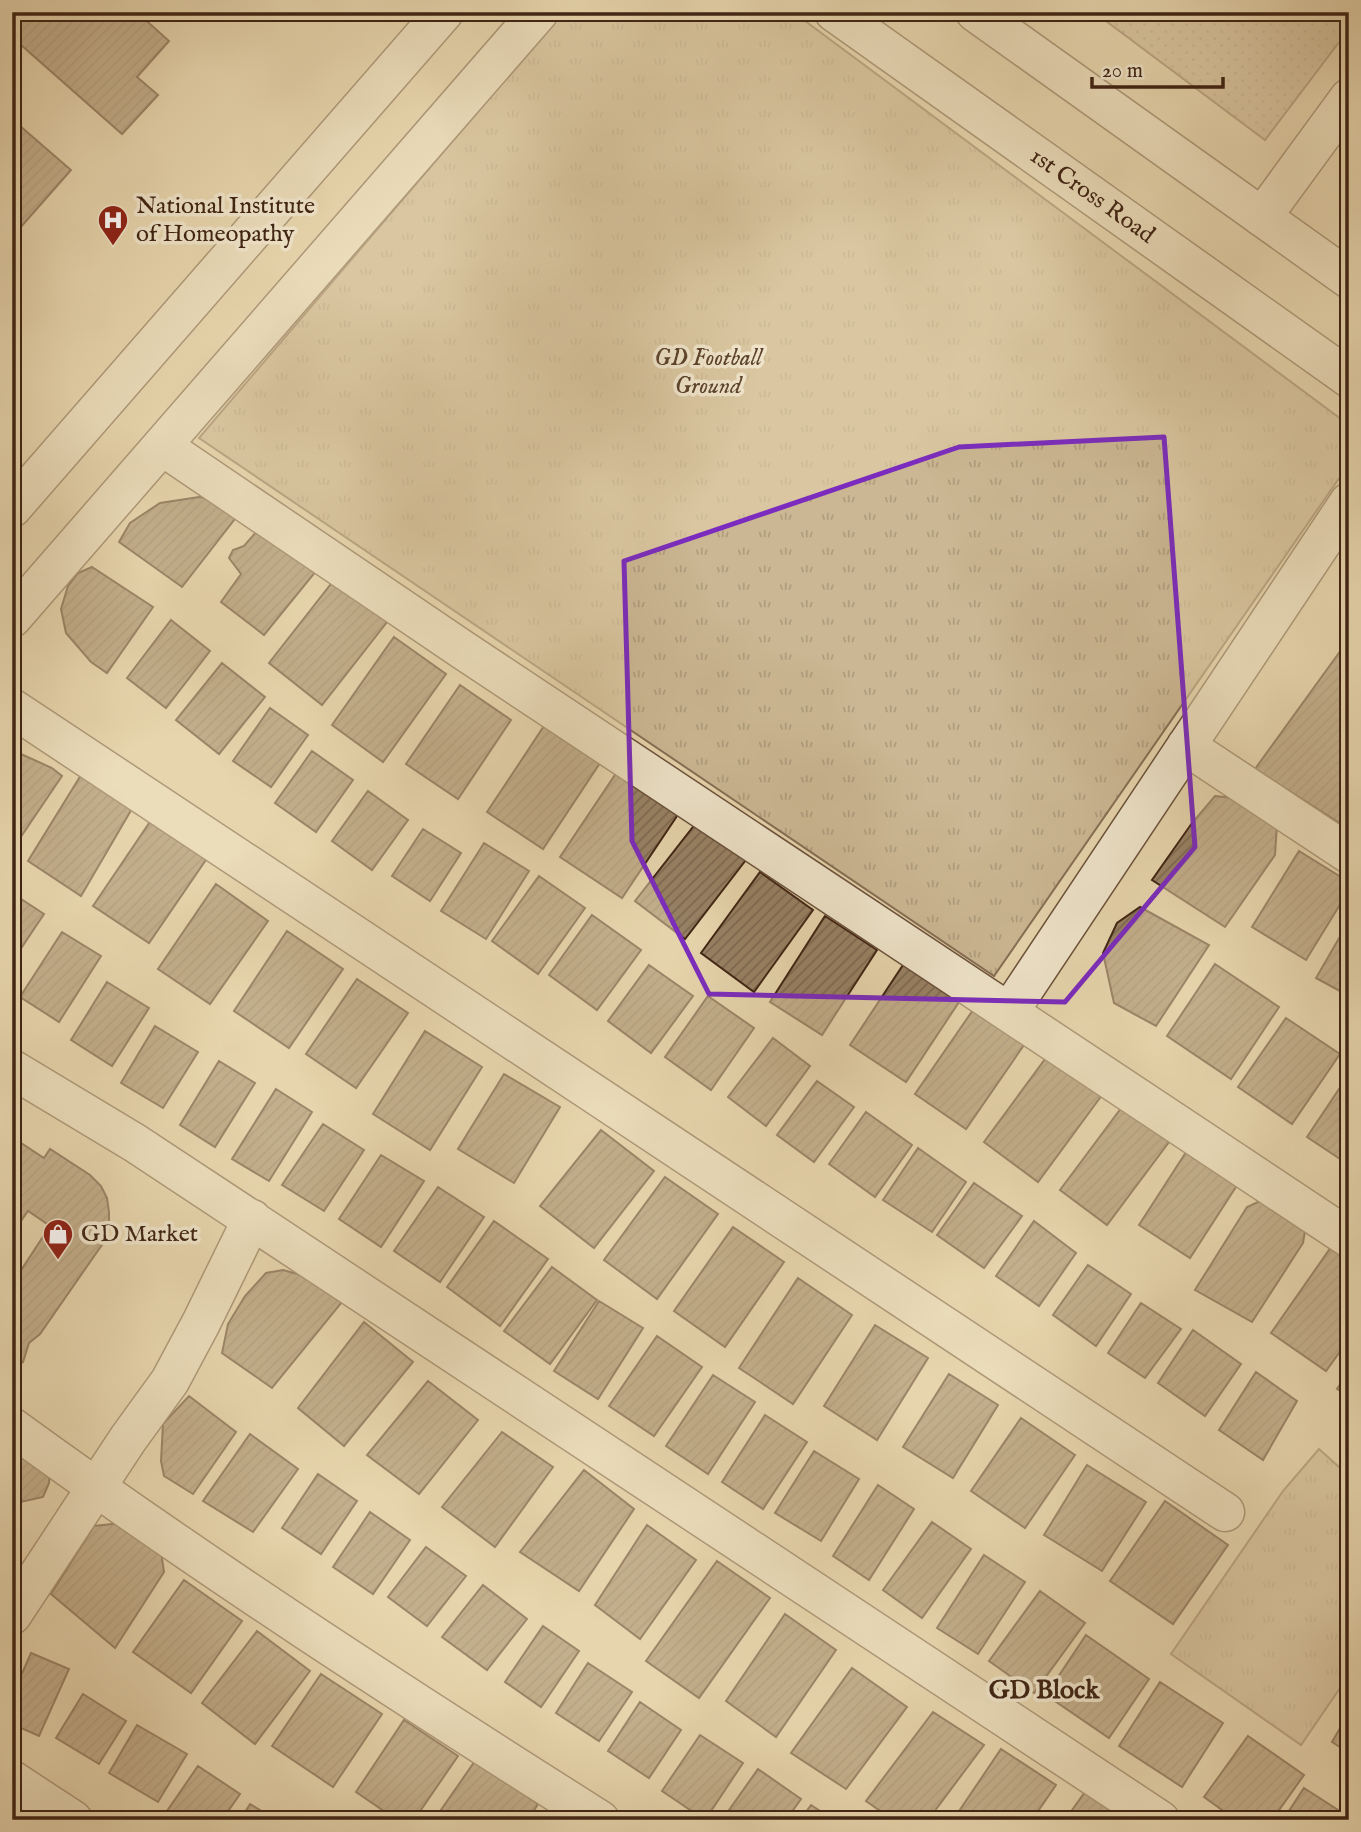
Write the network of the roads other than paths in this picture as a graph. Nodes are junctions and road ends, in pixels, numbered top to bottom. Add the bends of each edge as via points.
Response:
1 (444, 12) edge
2 (539, 12) edge
3 (834, 12) edge
4 (975, 12) edge
5 (1349, 99) edge
6 (1262, 217) junction
7 (1349, 279) edge
8 (1349, 378) edge
9 (162, 446) junction
10 (1349, 502) edge
11 (12, 508) edge
12 (12, 618) edge
13 (12, 708) edge
14 (1186, 746) junction
15 (1349, 853) edge
16 (1009, 1013) junction
17 (12, 1069) edge
18 (252, 1219) junction
19 (1349, 1238) edge
20 (12, 1427) edge
21 (96, 1488) junction
22 (1225, 1512) dead end
23 (12, 1615) edge
24 (12, 1780) edge
25 (73, 1820) edge
26 (600, 1820) edge
27 (1160, 1820) edge

1 - 11 street
2 - 9 street
3 - 8 street, 1st Cross Road
4 - 6 street
5 - 6 street
6 - 7 street
9 - 12 street
9 - 16 street
10 - 14 street
13 - 22 street
14 - 15 street
14 - 16 street
16 - 19 street
17 - 18 street
18 - 21 street via 170,1381
18 - 27 street
20 - 21 street
21 - 23 street
21 - 26 street via 381,1681
24 - 25 street

